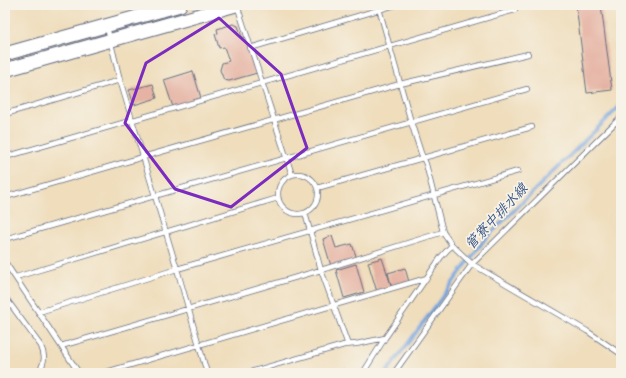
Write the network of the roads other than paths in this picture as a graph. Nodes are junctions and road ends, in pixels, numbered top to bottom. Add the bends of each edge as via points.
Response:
1 (180, 5) edge
2 (237, 5) edge
3 (395, 5) edge
4 (379, 7) edge
5 (515, 10) dead end
6 (106, 26) junction
7 (110, 41) junction
8 (389, 46) junction
9 (250, 48) junction
10 (5, 54) edge
11 (528, 54) dead end
12 (5, 70) edge
13 (120, 80) junction
14 (262, 83) junction
15 (400, 84) junction
16 (527, 89) dead end
17 (5, 114) edge
18 (621, 117) edge
19 (132, 120) junction
20 (274, 120) junction
21 (411, 122) junction
22 (532, 127) dead end
23 (5, 157) edge
24 (143, 157) junction
25 (423, 158) junction
26 (286, 159) junction
27 (518, 171) dead end
28 (292, 175) junction
29 (317, 188) junction
30 (434, 195) junction
31 (154, 196) junction
32 (5, 197) edge
33 (278, 198) junction
34 (305, 213) junction
35 (311, 231) junction
36 (443, 232) junction
37 (166, 233) junction
38 (5, 239) edge
39 (452, 245) junction
40 (5, 262) edge
41 (472, 264) junction
42 (177, 269) junction
43 (322, 270) junction
44 (16, 277) junction
45 (427, 278) junction
46 (5, 296) edge
47 (333, 304) junction
48 (189, 308) junction
49 (39, 312) junction
50 (385, 338) junction
51 (199, 344) junction
52 (348, 344) junction
53 (61, 346) junction
54 (621, 354) edge
55 (39, 373) edge
56 (79, 373) edge
57 (103, 373) edge
58 (207, 373) edge
59 (247, 373) edge
60 (364, 373) edge
61 (394, 373) edge

1 - 6 main road
2 - 7 main road
2 - 9 lane
3 - 4 lane
4 - 8 lane
4 - 9 lane
5 - 8 lane
6 - 7 lane
6 - 10 main road
7 - 12 main road
7 - 13 lane
8 - 14 lane
8 - 15 lane
9 - 14 lane
11 - 15 lane
13 - 17 lane
13 - 19 lane
14 - 19 lane
14 - 20 lane
15 - 20 lane
15 - 21 lane
16 - 21 lane
18 - 41 lane
19 - 23 lane
19 - 24 lane
20 - 24 lane
20 - 26 lane
21 - 25 lane
21 - 26 lane
22 - 25 lane
24 - 31 lane
24 - 32 lane
25 - 29 lane
25 - 30 lane
26 - 28 lane
26 - 31 lane
27 - 30 lane
28 - 29 lane via 303,175 312,180
28 - 33 lane via 282,182
29 - 34 lane via 318,198 315,206
30 - 35 lane
30 - 36 lane
31 - 37 lane
31 - 38 lane
33 - 34 lane via 288,211
33 - 37 lane
34 - 35 lane
35 - 42 lane
35 - 43 lane
36 - 39 lane
36 - 43 lane
37 - 42 lane
37 - 44 lane
39 - 41 lane
39 - 45 lane
40 - 44 lane
41 - 54 lane via 587,331
41 - 61 lane
42 - 48 lane
42 - 49 lane
43 - 47 lane
43 - 48 lane
44 - 49 lane
45 - 47 lane
45 - 50 lane
46 - 55 lane via 45,354
47 - 51 lane
47 - 52 lane
48 - 51 lane
48 - 53 lane
49 - 53 lane
50 - 52 lane
50 - 60 lane
51 - 57 lane
51 - 58 lane
52 - 59 lane
53 - 56 lane

